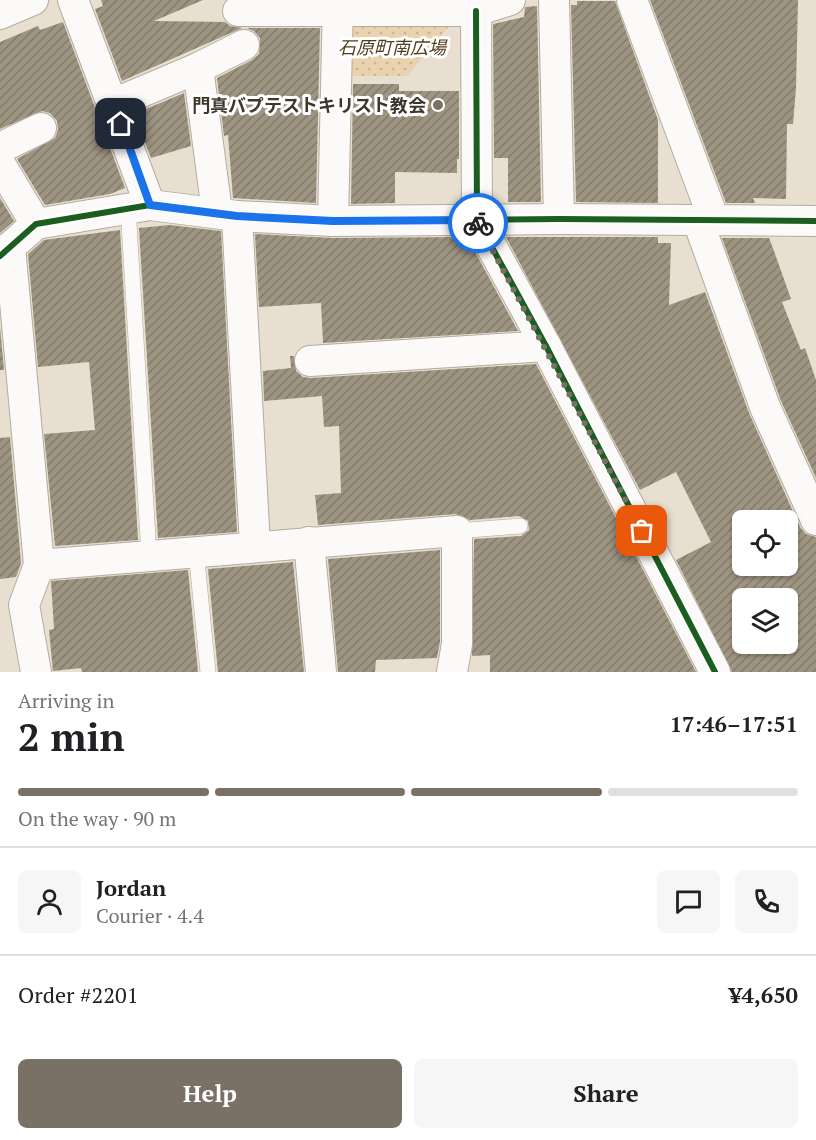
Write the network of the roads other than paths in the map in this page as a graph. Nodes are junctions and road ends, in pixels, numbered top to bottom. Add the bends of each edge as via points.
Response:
1 (73, 0) edge
2 (510, 0) edge
3 (554, 0) edge
4 (632, 0) edge
5 (337, 5) edge
6 (238, 11) dead end
7 (476, 11) junction
8 (244, 45) dead end
9 (198, 68) junction
10 (113, 104) junction
11 (41, 128) dead end
12 (0, 148) edge
13 (0, 164) edge
14 (139, 206) junction
15 (227, 214) junction
16 (559, 219) junction
17 (477, 220) junction
18 (706, 220) junction
19 (333, 221) junction
20 (816, 221) edge
21 (36, 224) junction
22 (5, 252) edge
23 (546, 346) junction
24 (310, 361) dead end
25 (816, 520) edge
26 (520, 526) dead end
27 (457, 531) junction
28 (309, 542) junction
29 (255, 546) junction
30 (196, 550) junction
31 (149, 555) junction
32 (39, 565) junction
33 (36, 672) edge
34 (208, 672) edge
35 (321, 672) edge
36 (452, 672) edge
37 (714, 672) edge

1 - 10 street
2 - 7 street
3 - 16 street
4 - 18 street
5 - 6 street
5 - 7 street
5 - 19 street
7 - 17 street
8 - 9 street
9 - 10 street
9 - 15 street
10 - 14 street
11 - 12 street
13 - 21 street
14 - 15 street
14 - 21 street
14 - 31 lane
15 - 19 street
15 - 29 street
16 - 17 street
16 - 18 street
17 - 19 street
17 - 23 street
18 - 20 street
18 - 25 street via 765,407
21 - 22 street
22 - 32 street
23 - 24 street
23 - 37 street
26 - 27 lane
27 - 28 street
27 - 36 street via 457,644
28 - 29 street
28 - 35 street
29 - 30 street
30 - 31 street
30 - 34 lane
31 - 32 street
32 - 33 street via 24,605

